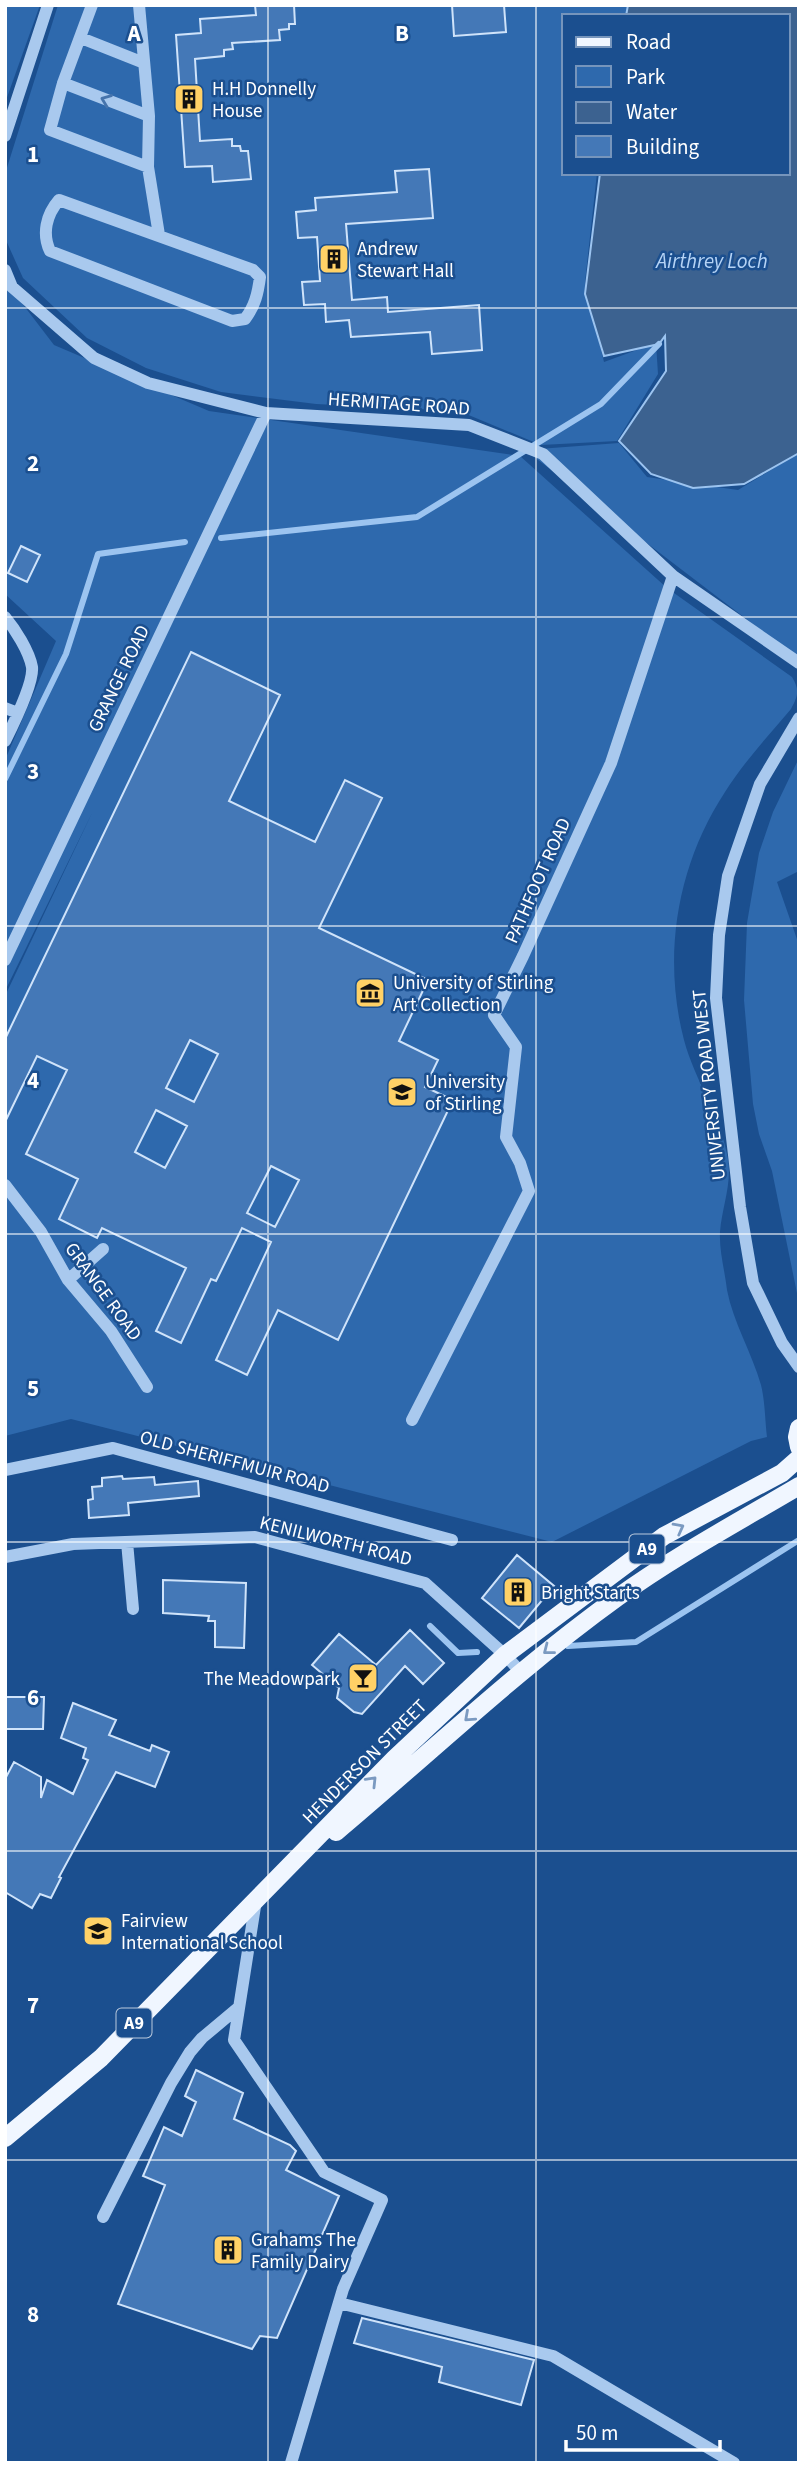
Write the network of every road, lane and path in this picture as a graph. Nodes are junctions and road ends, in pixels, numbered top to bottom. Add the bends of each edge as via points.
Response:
1 (48, 5) edge
2 (92, 5) edge
3 (139, 5) edge
4 (80, 38) junction
5 (144, 63) junction
6 (64, 83) junction
7 (149, 116) junction
8 (5, 136) edge
9 (148, 167) junction
10 (159, 234) junction
11 (5, 270) edge
12 (266, 414) junction
13 (673, 576) junction
14 (5, 617) edge
15 (799, 663) edge
16 (5, 708) edge
17 (18, 713) junction
18 (799, 718) edge
19 (5, 741) edge
20 (5, 960) edge
21 (5, 1185) edge
22 (103, 1249) dead end
23 (68, 1280) junction
24 (799, 1367) edge
25 (147, 1387) dead end
26 (412, 1420) dead end
27 (799, 1428) edge
28 (799, 1447) edge
29 (799, 1458) edge
30 (5, 1470) edge
31 (799, 1486) edge
32 (452, 1540) dead end
33 (127, 1542) junction
34 (5, 1557) edge
35 (133, 1609) dead end
36 (505, 1655) junction
37 (520, 1671) junction
38 (256, 1900) junction
39 (239, 2007) junction
40 (5, 2138) edge
41 (103, 2217) dead end
42 (339, 2303) junction
43 (291, 2463) edge
44 (734, 2463) edge

1 - 8 street
2 - 4 street
3 - 5 street
4 - 5 street
4 - 6 street
5 - 7 street
7 -> 6 street
6 - 9 street via 50,130
7 - 9 street
9 - 10 street
10 - 10 street via 253,270 260,277 257,296 245,319 232,321 65,258 50,251 45,239 47,222 59,200
11 - 12 street, HERMITAGE ROAD via 12,287 94,358 148,383
12 - 13 street, HERMITAGE ROAD via 470,425 542,454
12 - 20 street, GRANGE ROAD
13 - 15 street, HERMITAGE ROAD
13 - 26 street, PATHFOOT ROAD via 611,763 494,1015 516,1047 506,1137 529,1191
14 - 17 street via 16,630 32,668
16 - 17 street
17 - 19 street
18 - 24 street, UNIVERSITY ROAD WEST via 760,784 727,876 716,998 753,1283
21 - 23 street, GRANGE ROAD
22 - 23 street
23 - 25 street, GRANGE ROAD via 111,1331
27 - 28 main road
36 -> 29 main road, A9 via 664,1536 782,1474
30 - 32 street, OLD SHERIFFMUIR ROAD via 113,1448
31 -> 37 main road, A9 via 683,1553
33 - 34 street, KENILWORTH ROAD via 73,1544
33 - 35 street
33 - 36 street, KENILWORTH ROAD via 255,1537 425,1583
36 - 37 street, KENILWORTH ROAD
38 -> 36 main road, HENDERSON STREET / A9 via 395,1758
37 -> 38 main road, HENDERSON STREET / A9
38 - 39 street
38 - 40 main road, HENDERSON STREET / A9 via 100,2057
39 - 41 street via 190,2052
39 - 42 street via 234,2040 324,2172 382,2200
42 - 43 street
42 - 44 street via 552,2356

